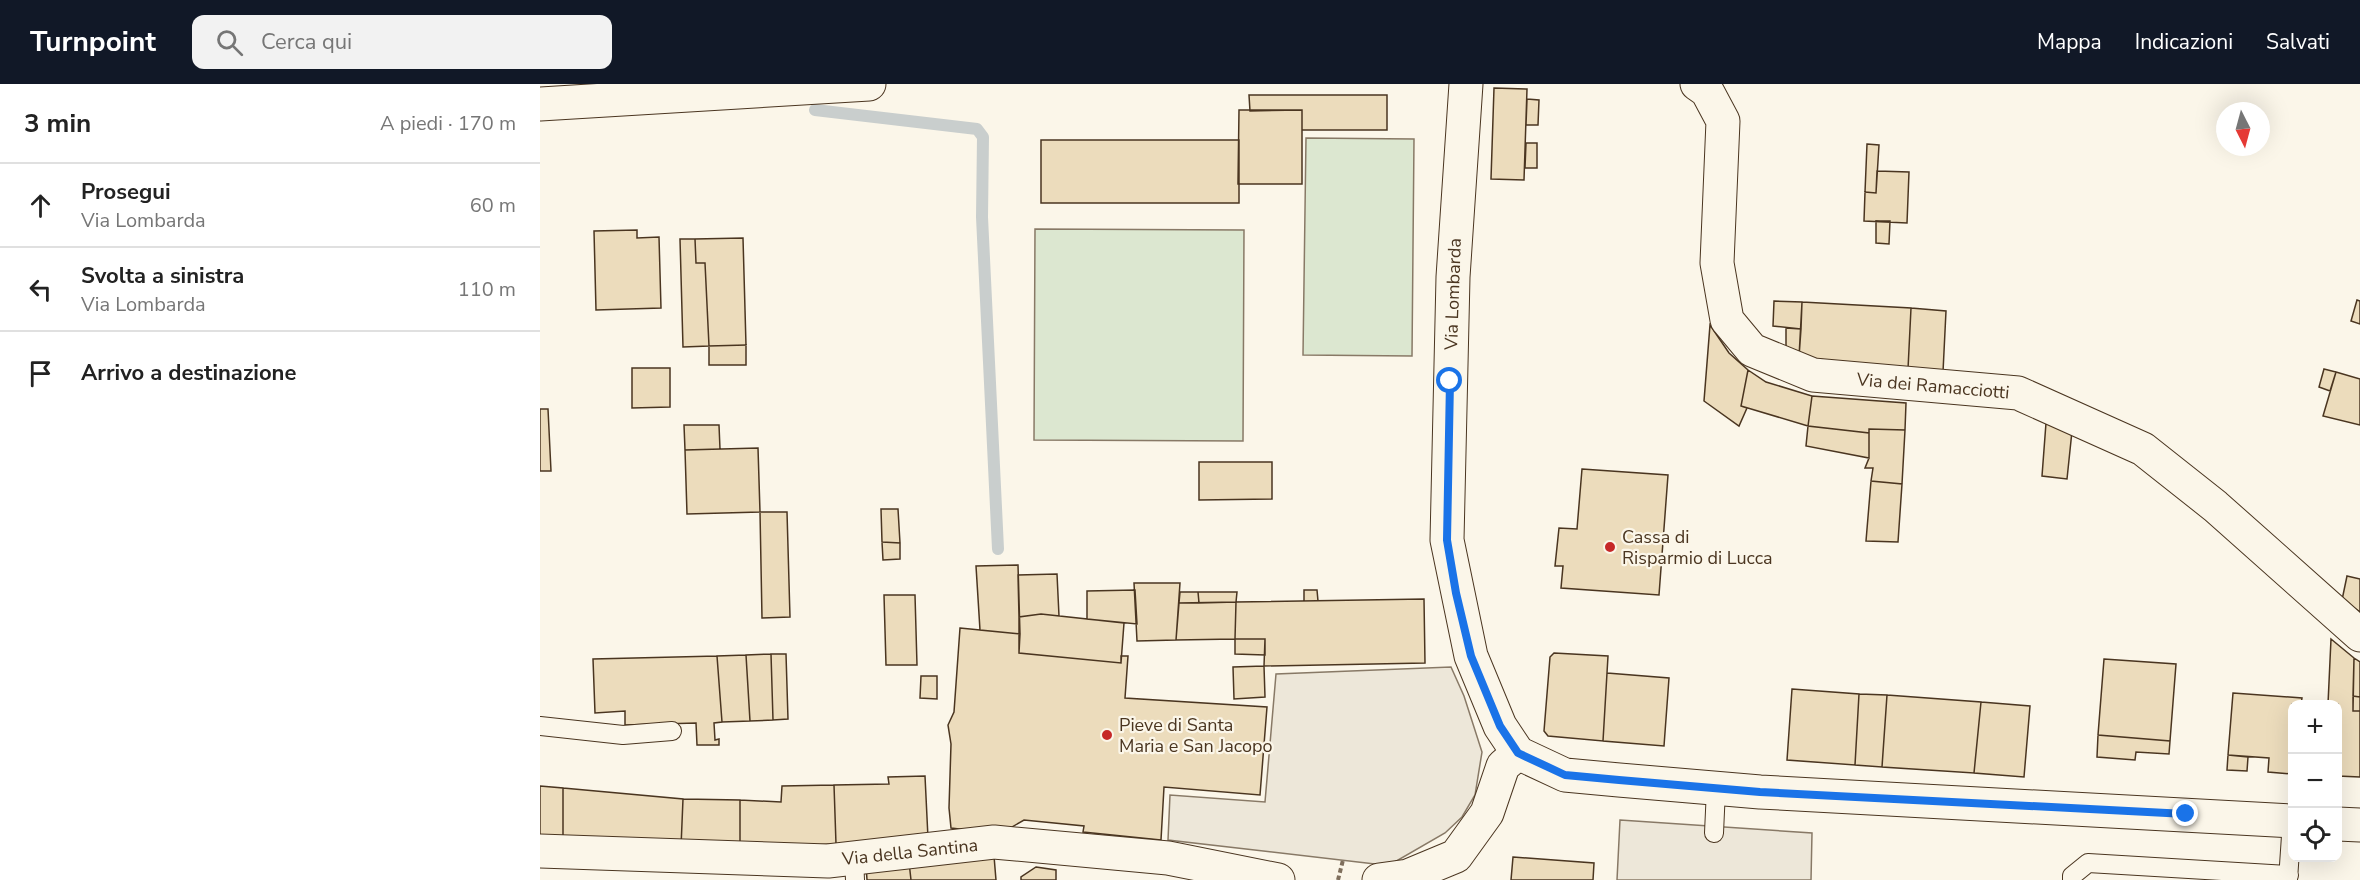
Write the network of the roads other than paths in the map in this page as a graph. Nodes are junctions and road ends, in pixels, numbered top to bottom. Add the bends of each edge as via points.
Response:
1 (870, 84) edge
2 (1466, 84) edge
3 (1696, 84) edge
4 (540, 104) edge
5 (2360, 635) edge
6 (540, 726) edge
7 (672, 731) dead end
8 (1501, 761) junction
9 (1716, 789) junction
10 (2288, 821) edge
11 (2342, 824) edge
12 (2360, 825) edge
13 (1714, 833) dead end
14 (540, 851) edge
15 (2290, 862) edge
16 (855, 869) edge
17 (2289, 878) edge
18 (1278, 880) edge
19 (1378, 880) edge
20 (2072, 880) edge

1 - 4 street
2 - 8 street, Via Lombarda via 1453,277 1447,540 1471,656 1500,726
3 - 5 street, Via dei Ramacciotti via 1707,90 1722,121 1717,263 1728,320 1752,350 1813,375 2018,393 2143,449 2215,506
6 - 7 lane via 623,735
8 - 9 street via 1565,775
8 - 19 street via 1487,813 1456,856 1408,876
9 - 10 street
9 - 13 lane
11 - 12 street
14 - 16 street, Via della Santina via 828,861
15 - 17 lane
16 - 18 street, Via della Santina via 994,842 1168,858
17 - 20 lane via 2088,863

